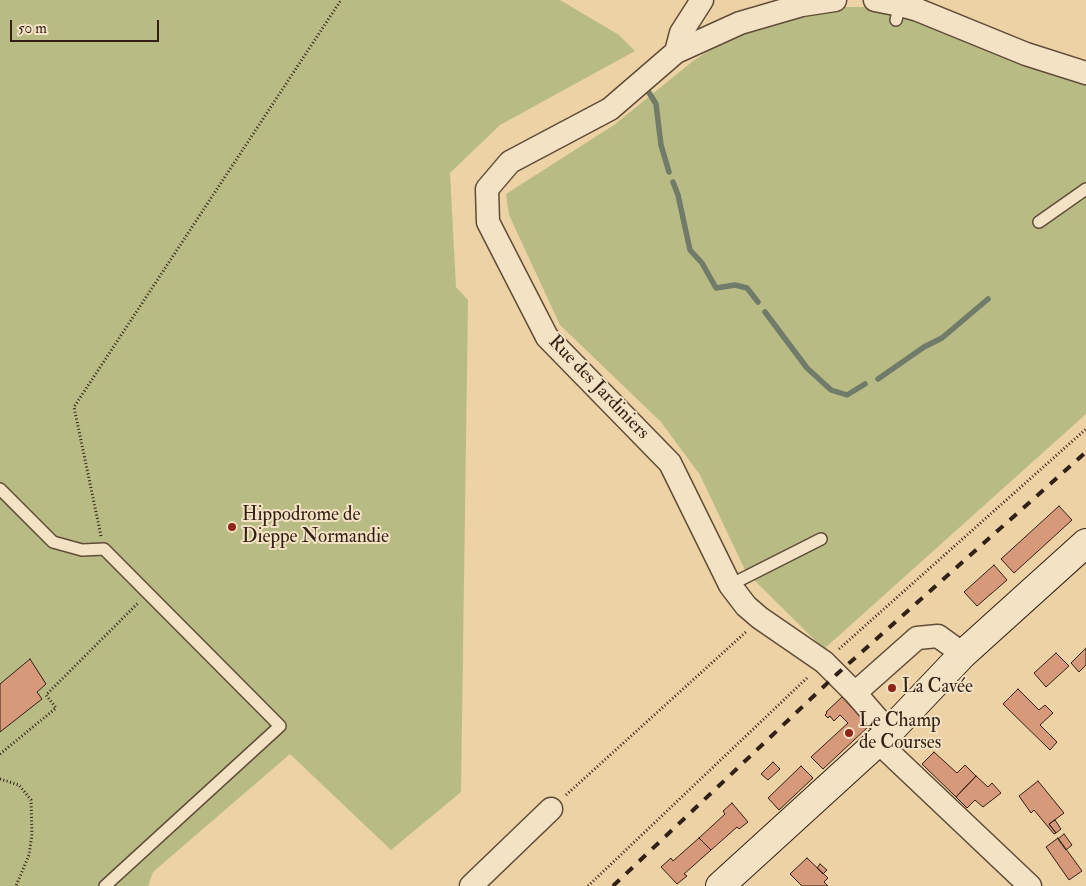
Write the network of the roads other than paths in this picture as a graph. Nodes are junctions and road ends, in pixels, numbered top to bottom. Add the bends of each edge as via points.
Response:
1 (702, 0) edge
2 (834, 0) edge
3 (875, 0) edge
4 (676, 52) junction
5 (1086, 73) edge
6 (1086, 189) edge
7 (1039, 222) dead end
8 (0, 489) edge
9 (821, 539) dead end
10 (1086, 543) edge
11 (730, 585) junction
12 (963, 654) junction
13 (855, 693) junction
14 (884, 737) junction
15 (551, 809) road end
16 (105, 886) edge
17 (471, 886) edge
18 (720, 886) edge
19 (1030, 886) edge

1 - 4 street via 681,33
2 - 4 street, Rue des Jardiniers via 802,5 740,23
3 - 5 street via 898,12 918,10 1026,54
4 - 11 street, Rue des Jardiniers via 610,109 510,162 487,188 488,222 547,337 670,463
6 - 7 lane
8 - 16 lane via 53,542 82,550 104,549 280,726
9 - 11 lane
10 - 12 main road
11 - 13 street, Rue des Jardiniers via 746,606 824,662
12 - 13 street via 938,636 917,638
12 - 14 main road
13 - 14 street, Rue des Jardiniers
14 - 18 main road
14 - 19 street, Rue des Jardiniers
15 - 17 street

